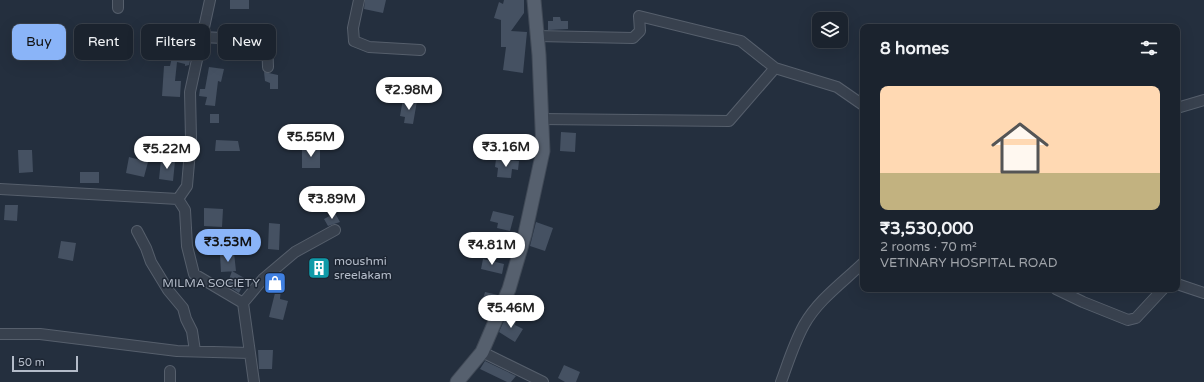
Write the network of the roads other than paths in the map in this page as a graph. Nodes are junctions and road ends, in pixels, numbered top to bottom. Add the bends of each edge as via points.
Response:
1 (210, 0) edge
2 (359, 0) edge
3 (534, 0) edge
4 (204, 24) edge
5 (537, 36) junction
6 (210, 37) edge
7 (420, 50) dead end
8 (196, 60) edge
9 (268, 66) dead end
10 (775, 68) junction
11 (1204, 100) edge
12 (860, 103) edge
13 (1180, 107) edge
14 (541, 119) junction
15 (0, 189) edge
16 (178, 199) junction
17 (335, 230) dead end
18 (137, 231) dead end
19 (860, 266) edge
20 (1180, 285) edge
21 (1062, 292) edge
22 (1160, 292) edge
23 (1204, 293) edge
24 (243, 303) junction
25 (0, 334) edge
26 (195, 351) junction
27 (482, 352) junction
28 (250, 353) junction
29 (170, 371) dead end
30 (170, 382) edge
31 (254, 382) edge
32 (457, 382) edge
33 (543, 382) edge
34 (781, 382) edge

1 - 4 street
2 - 7 street via 353,28 354,41 369,47
3 - 5 main road
5 - 10 street via 633,38 640,31 639,16 741,41
5 - 14 main road
6 - 9 street via 267,40
8 - 16 street via 190,92 191,139 187,186
10 - 12 street via 837,87
10 - 14 street via 729,121
11 - 13 street
14 - 27 main road via 542,151 525,234 509,289
15 - 16 street
16 - 24 street via 185,210 187,246 194,274
17 - 24 street via 294,252 263,279
18 - 26 street via 150,262 183,308 192,331
19 - 34 street via 828,294 804,324
20 - 23 street
21 - 22 street via 1128,320 1136,318
24 - 28 street
25 - 26 street via 40,334
26 - 28 street
27 - 32 main road
27 - 33 street
28 - 31 street
29 - 30 street

